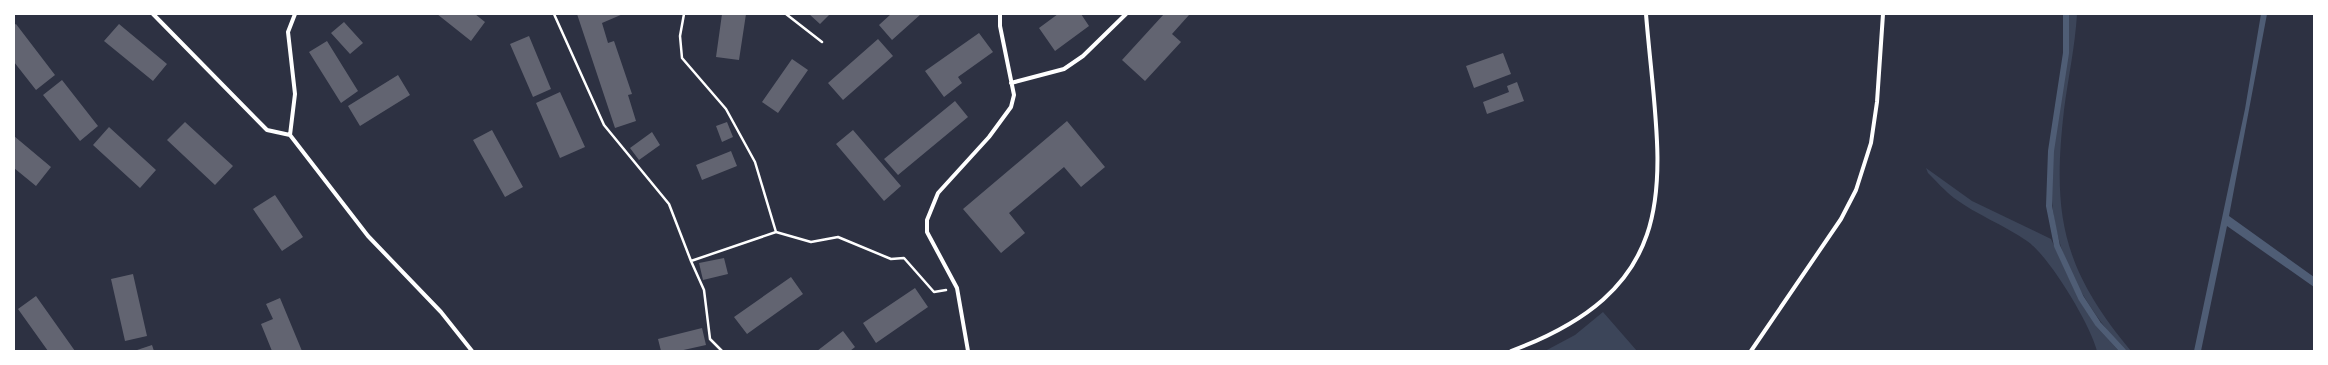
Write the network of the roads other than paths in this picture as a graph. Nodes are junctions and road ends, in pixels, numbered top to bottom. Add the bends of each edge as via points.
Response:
1 (153, 14) edge
2 (295, 14) edge
3 (1000, 14) edge
4 (1126, 14) edge
5 (1646, 14) edge
6 (1883, 14) edge
7 (1011, 83) junction
8 (290, 135) junction
9 (472, 351) edge
10 (968, 351) edge
11 (1511, 351) edge
12 (1751, 351) edge

1 - 8 street via 267,130
2 - 8 street via 288,32 295,94
3 - 7 street
4 - 7 street via 1083,56 1064,69
5 - 11 street via 1658,155 1653,214 1647,240 1622,282 1602,302 1557,332
6 - 12 street via 1877,102 1871,143 1856,190 1841,219
7 - 10 street via 1014,95 1011,107 989,137 938,193 927,220 927,232 957,288
8 - 9 street via 368,236 441,312

